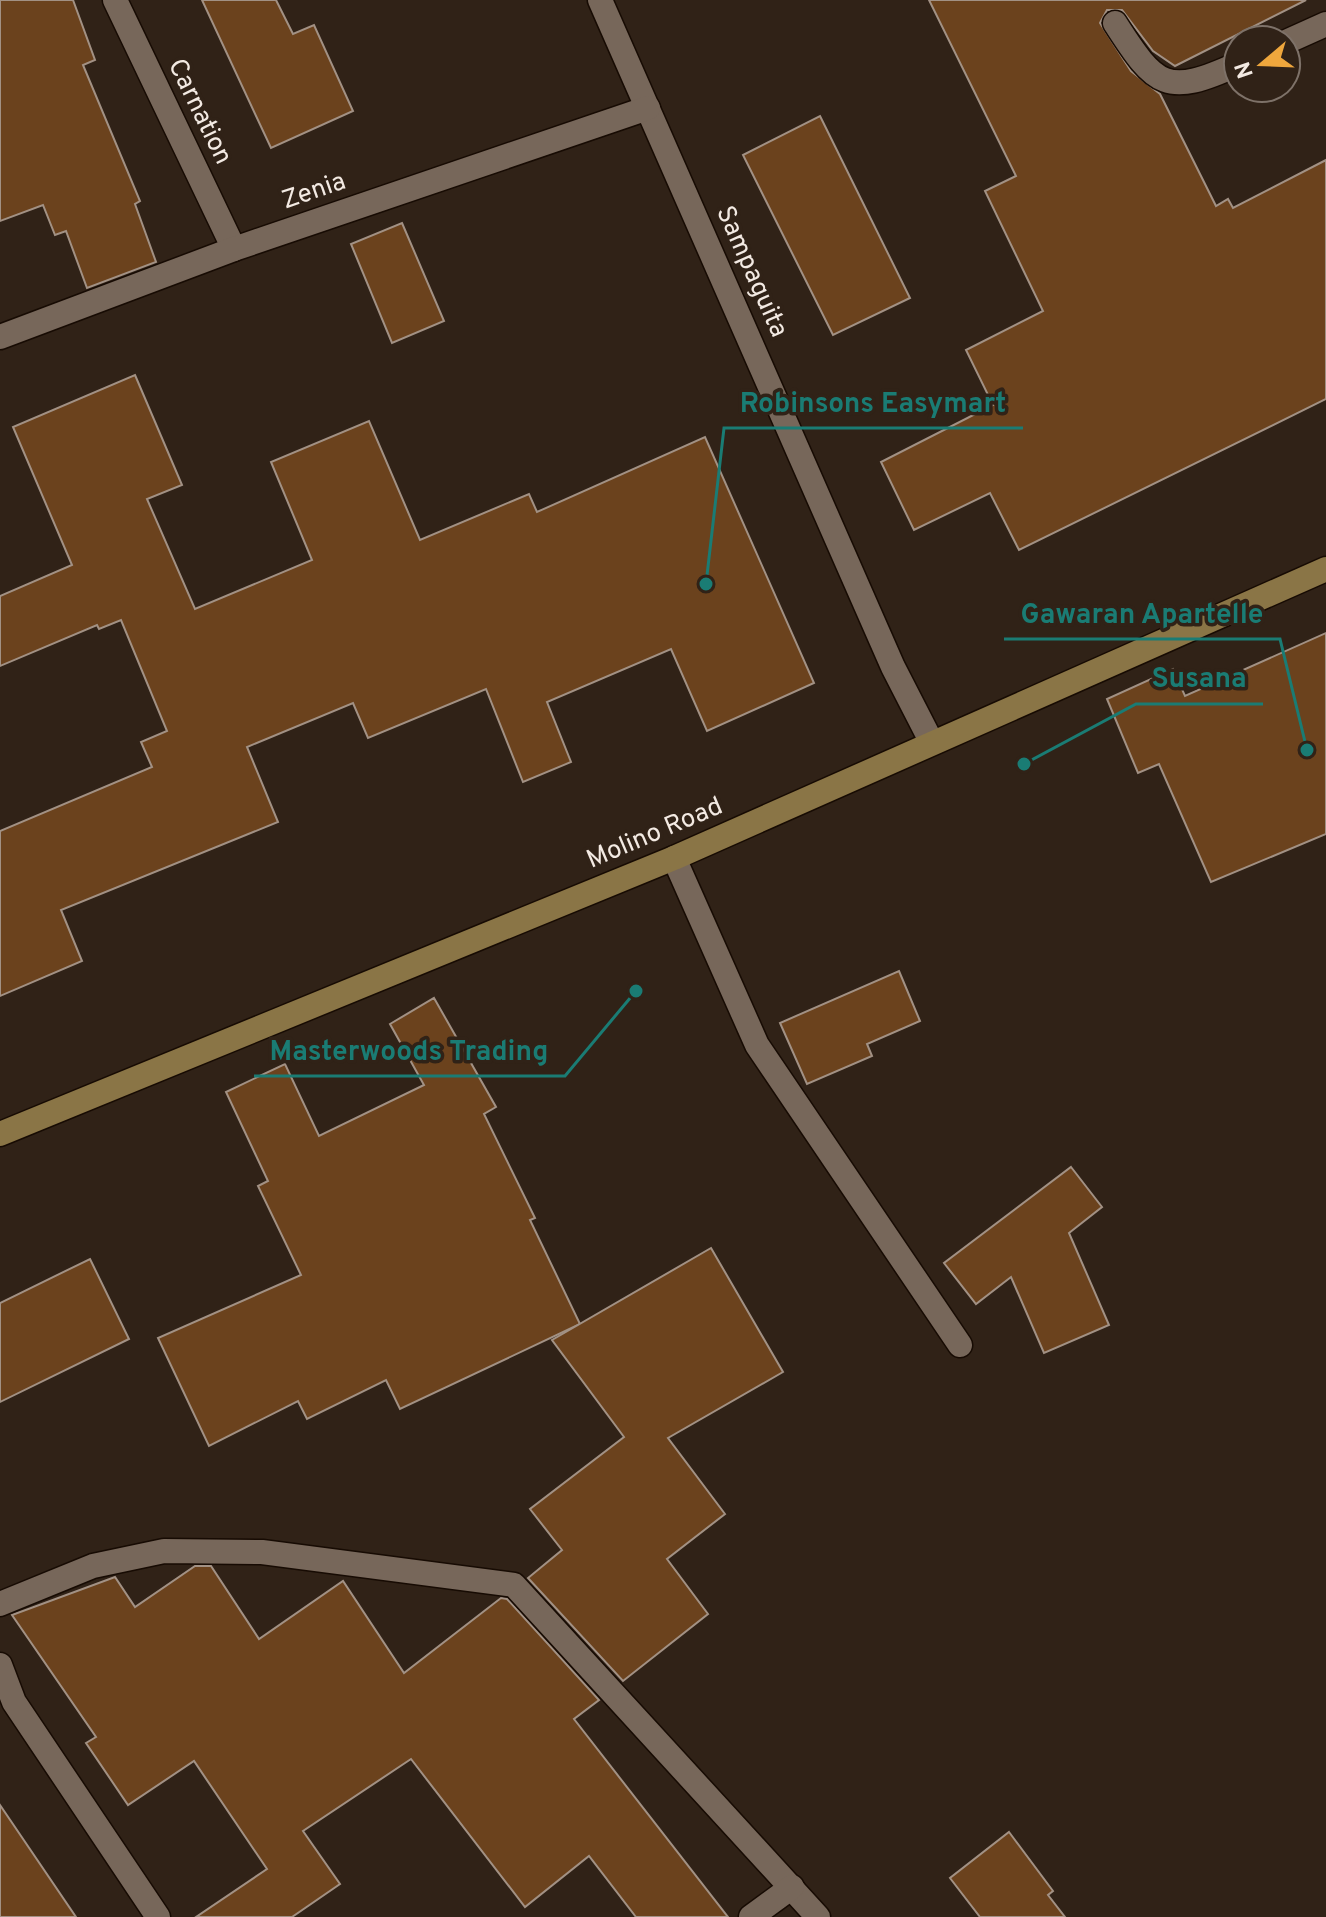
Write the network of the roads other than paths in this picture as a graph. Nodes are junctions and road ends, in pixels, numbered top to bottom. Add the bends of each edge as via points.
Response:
1 (115, 0) edge
2 (600, 0) edge
3 (1115, 23) dead end
4 (1326, 24) edge
5 (1302, 35) edge
6 (1222, 70) edge
7 (648, 108) junction
8 (234, 249) junction
9 (0, 337) edge
10 (1326, 569) edge
11 (931, 741) junction
12 (674, 858) junction
13 (0, 1134) edge
14 (960, 1345) dead end
15 (0, 1604) edge
16 (0, 1665) edge
17 (792, 1887) junction
18 (158, 1917) edge
19 (751, 1917) edge
20 (818, 1917) edge

1 - 8 street, Carnation
2 - 7 street, Sampaguita
3 - 6 street via 1156,78 1186,83
4 - 5 street
7 - 8 street, Zenia
7 - 11 street, Sampaguita via 893,667
8 - 9 street, Zenia
10 - 11 main road, Molino Road
11 - 12 main road, Molino Road
12 - 13 main road, Molino Road
12 - 14 street via 757,1045
15 - 17 street via 93,1566 164,1551 262,1552 514,1585
16 - 18 street via 14,1702
17 - 19 street
17 - 20 street

